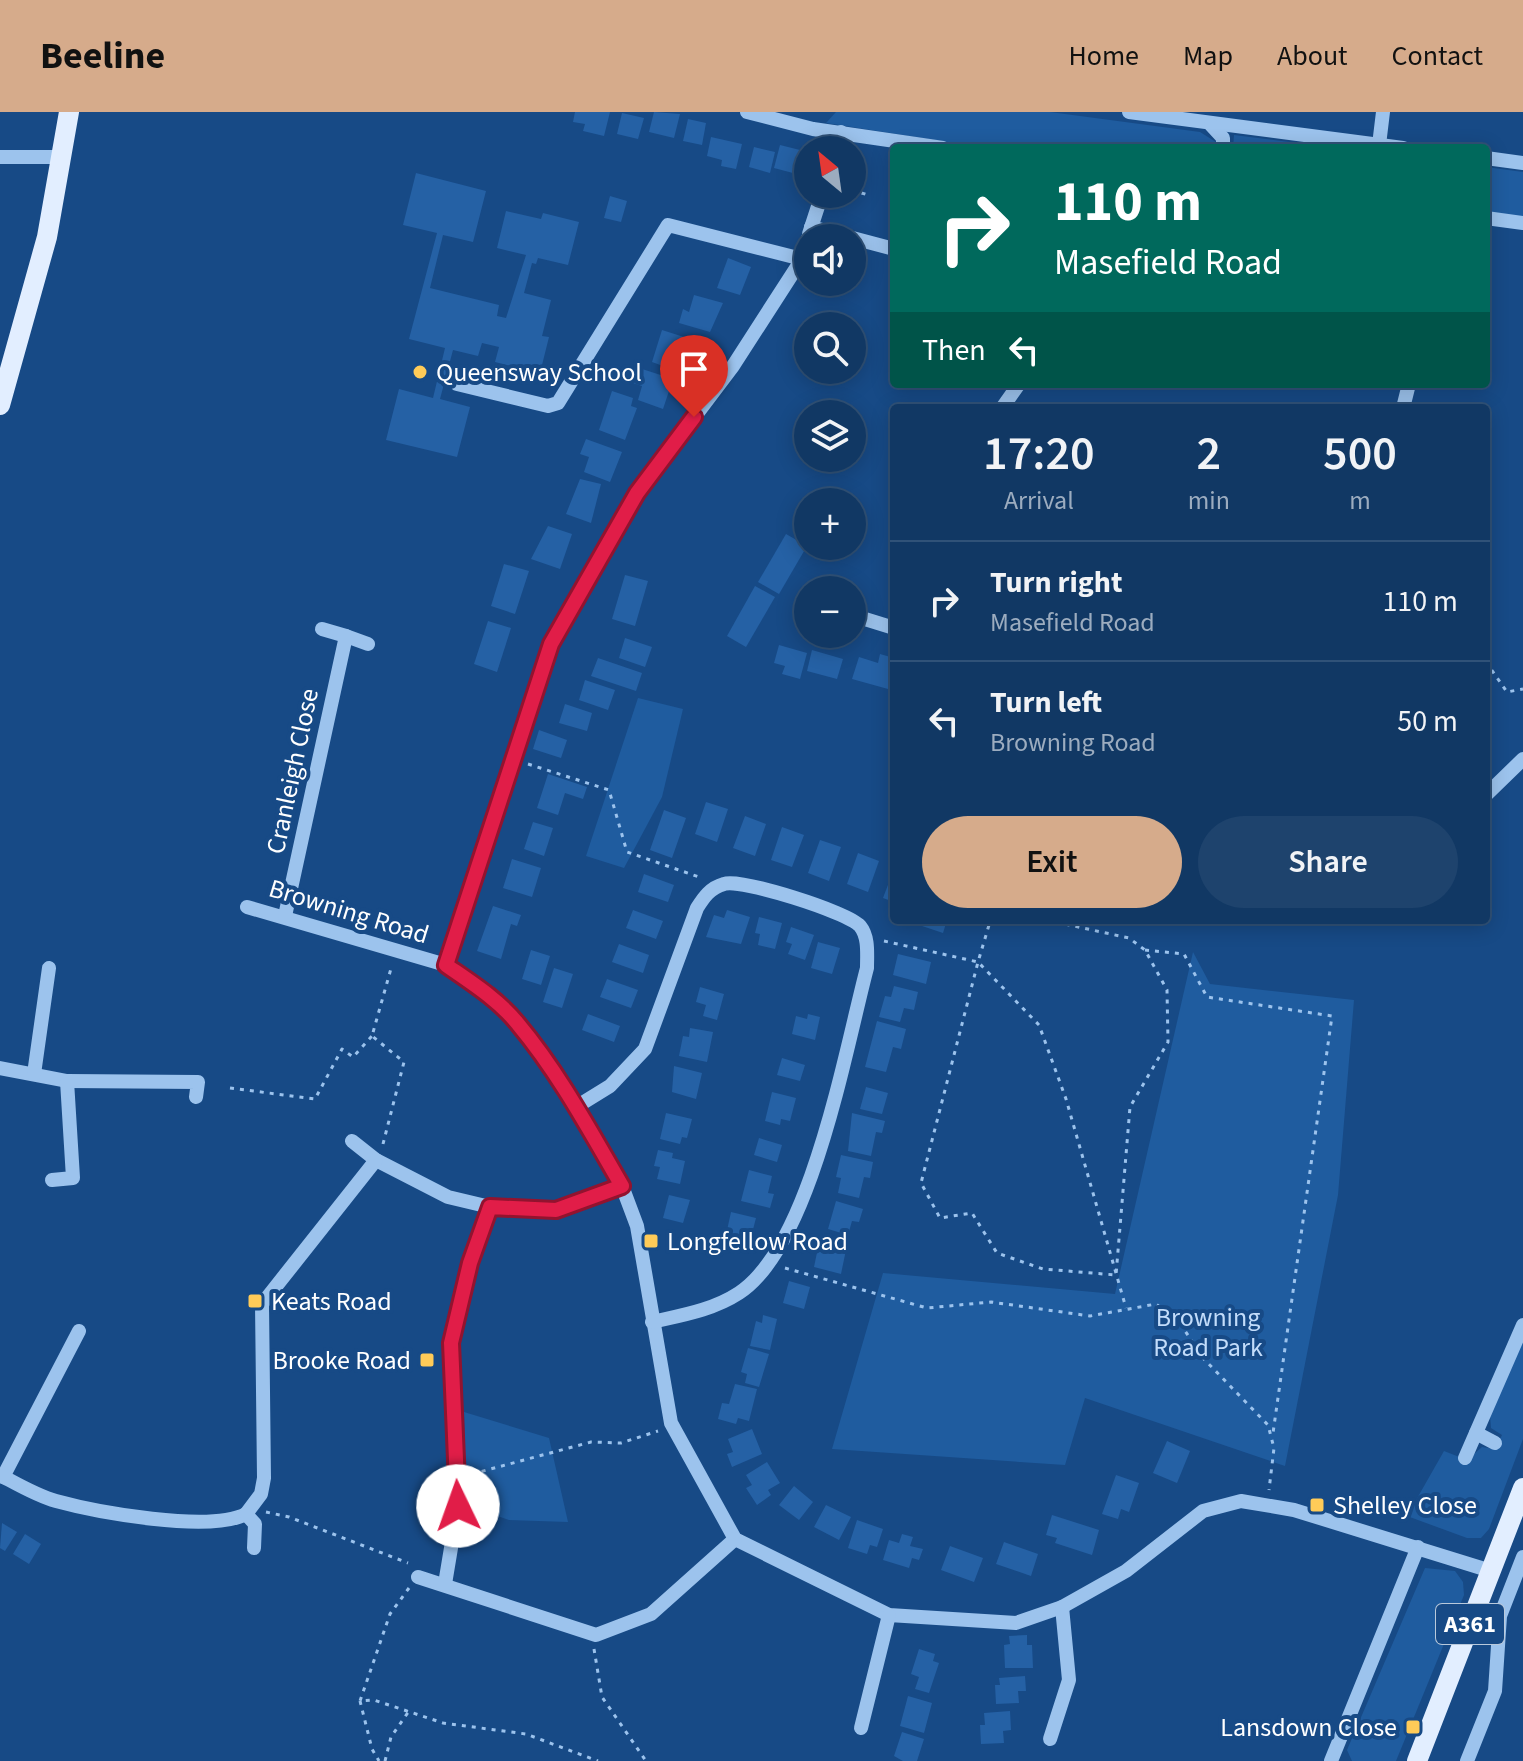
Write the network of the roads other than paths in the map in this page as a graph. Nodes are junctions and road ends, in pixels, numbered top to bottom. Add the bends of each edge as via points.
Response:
1 (69, 112) edge
2 (747, 112) edge
3 (1129, 112) edge
4 (1383, 112) edge
5 (1211, 125) junction
6 (841, 132) junction
7 (840, 136) edge
8 (918, 144) edge
9 (1223, 144) edge
10 (1371, 144) edge
11 (1379, 144) edge
12 (0, 157) edge
13 (60, 157) junction
14 (1490, 159) edge
15 (1523, 163) edge
16 (1490, 219) edge
17 (1523, 223) edge
18 (866, 244) edge
19 (890, 248) edge
20 (794, 257) edge
21 (794, 271) edge
22 (457, 384) dead end
23 (0, 405) edge
24 (866, 619) edge
25 (890, 627) edge
26 (322, 629) dead end
27 (346, 636) junction
28 (368, 644) dead end
29 (1523, 759) edge
30 (1490, 791) edge
31 (247, 907) dead end
32 (285, 916) junction
33 (446, 965) junction
34 (49, 968) dead end
35 (0, 1068) edge
36 (34, 1074) junction
37 (67, 1081) junction
38 (196, 1097) dead end
39 (576, 1107) junction
40 (352, 1141) dead end
41 (378, 1161) junction
42 (52, 1180) dead end
43 (622, 1186) junction
44 (490, 1207) junction
45 (652, 1322) junction
46 (1523, 1325) edge
47 (79, 1331) dead end
48 (1476, 1433) junction
49 (1495, 1443) dead end
50 (1465, 1458) dead end
51 (2, 1476) edge
52 (1523, 1488) edge
53 (250, 1510) junction
54 (735, 1539) junction
55 (1418, 1547) junction
56 (254, 1548) dead end
57 (1523, 1557) edge
58 (1491, 1571) junction
59 (418, 1577) road end
60 (445, 1584) junction
61 (1062, 1607) junction
62 (889, 1615) junction
63 (861, 1728) dead end
64 (1050, 1739) dead end
65 (1331, 1761) edge
66 (1417, 1761) edge
67 (1467, 1761) edge

1 - 13 main road
2 - 6 street
3 - 5 street
4 - 11 street
5 - 9 street
5 - 10 street
6 - 7 street
6 - 8 street
12 - 13 street
13 - 23 main road via 47,237
14 - 15 street
16 - 17 street
18 - 19 street
20 - 22 street via 668,225 558,403 548,406
21 - 33 street via 733,366 637,493 551,644
24 - 25 street
26 - 27 street
27 - 28 street
27 - 32 street, Cranleigh Close
29 - 30 street
31 - 32 street, Browning Road
32 - 33 street, Browning Road
33 - 39 street, Browning Road via 518,1023
34 - 36 street
35 - 36 street
36 - 37 street
37 - 38 street via 198,1082
37 - 42 street via 73,1178
39 - 43 street, Browning Road
39 - 45 street via 610,1086 645,1049 697,908 708,892 744,883 859,925 867,968 803,1203 770,1263 741,1292 710,1308
40 - 41 street
41 - 44 street via 448,1197
41 - 53 street via 262,1304 264,1478
43 - 44 street via 556,1210
43 - 45 street, Browning Road via 637,1226
44 - 60 street via 451,1343 458,1506
45 - 54 street, Browning Road via 673,1427
46 - 48 street
47 - 51 street
48 - 49 street
48 - 50 street
51 - 53 street via 53,1501 145,1518 224,1520
52 - 58 main road, A361
53 - 56 street
54 - 60 street via 651,1614 592,1633
54 - 62 street
55 - 58 street
55 - 61 street via 1241,1501 1203,1511 1126,1571
55 - 65 street
57 - 67 street via 1500,1616 1495,1691
58 - 66 main road, A361
59 - 60 street
61 - 62 street via 1016,1623
61 - 64 street via 1069,1680
62 - 63 street

